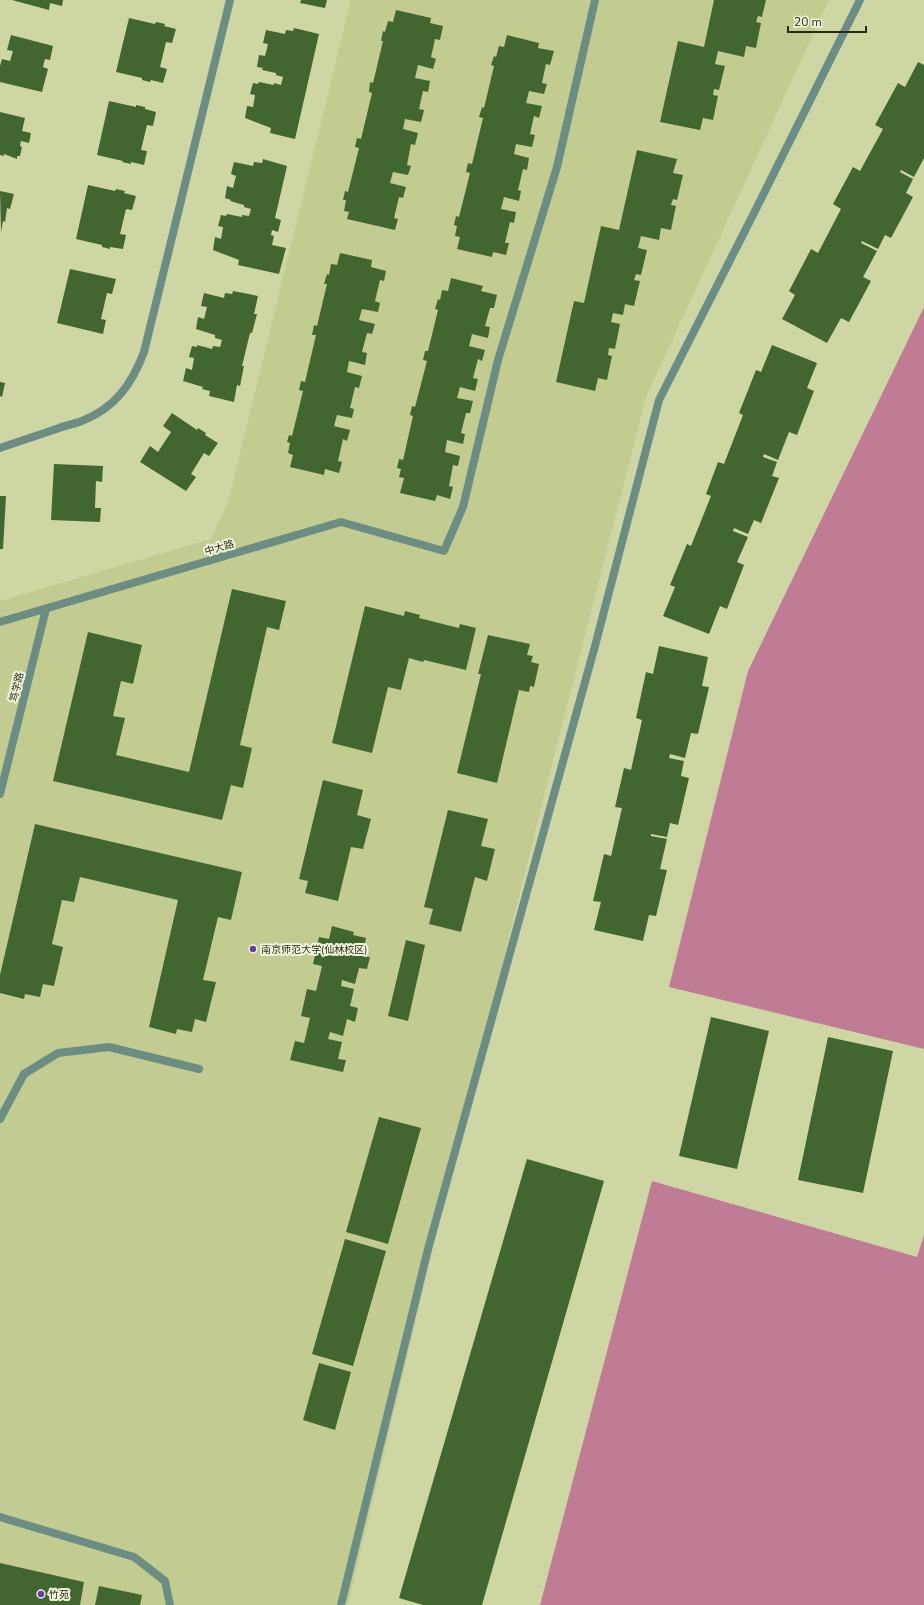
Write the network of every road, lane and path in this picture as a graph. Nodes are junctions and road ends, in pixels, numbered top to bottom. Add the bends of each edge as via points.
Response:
1 (230, 0) edge
2 (595, 0) edge
3 (860, 0) edge
4 (0, 448) edge
5 (46, 609) junction
6 (0, 622) edge
7 (0, 794) edge
8 (199, 1069) dead end
9 (0, 1120) edge
10 (0, 1517) edge
11 (170, 1605) edge
12 (341, 1605) edge

1 - 4 street via 144,352 137,370 127,387 99,413
2 - 5 street, 中大路 via 557,167 498,360 463,507 444,551 341,522
3 - 12 street via 659,400 595,646 428,1250
5 - 6 street, 中大路
5 - 7 street, 笃学路
8 - 9 street via 109,1047 58,1053 24,1074
10 - 11 street via 134,1557 165,1581

